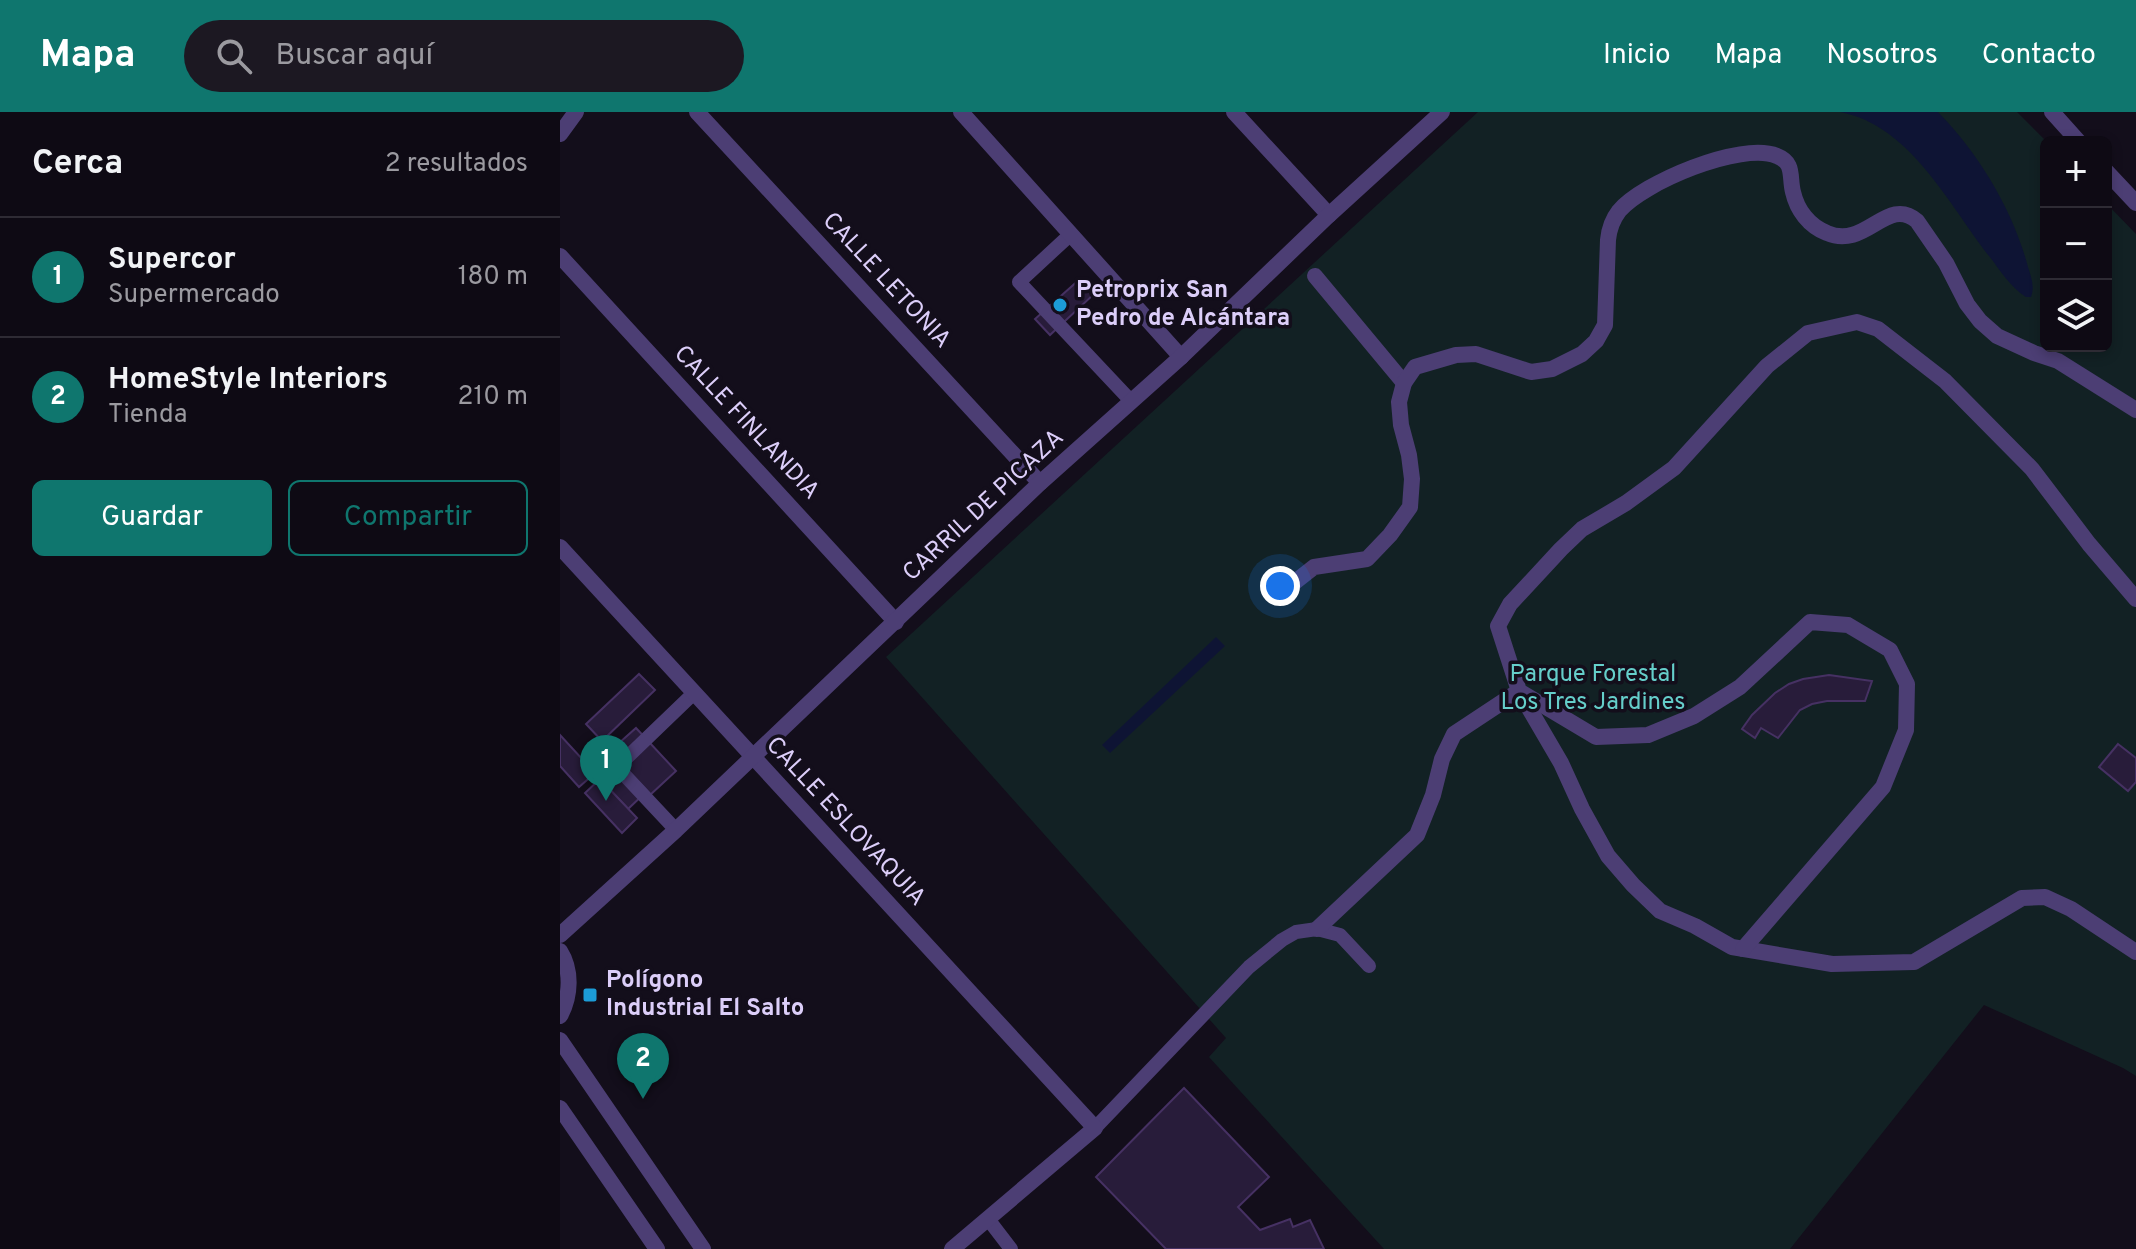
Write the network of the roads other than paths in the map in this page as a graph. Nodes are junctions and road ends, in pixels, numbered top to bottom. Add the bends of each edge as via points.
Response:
1 (576, 112) edge
2 (697, 112) edge
3 (961, 112) edge
4 (1234, 112) edge
5 (1442, 112) edge
6 (2052, 112) edge
7 (560, 134) edge
8 (2074, 136) edge
9 (2112, 177) edge
10 (2136, 203) edge
11 (1329, 215) junction
12 (1071, 234) junction
13 (560, 256) edge
14 (1315, 276) dead end
15 (1181, 357) junction
16 (1404, 383) junction
17 (1131, 401) junction
18 (2136, 410) edge
19 (1040, 483) junction
20 (560, 547) edge
21 (1286, 589) dead end
22 (2136, 599) edge
23 (896, 622) junction
24 (1519, 691) junction
25 (694, 693) junction
26 (753, 757) junction
27 (676, 830) junction
28 (1317, 929) junction
29 (560, 935) edge
30 (1743, 949) junction
31 (560, 951) edge
32 (2136, 952) edge
33 (1369, 966) dead end
34 (560, 1016) edge
35 (560, 1040) edge
36 (560, 1108) edge
37 (1095, 1128) junction
38 (988, 1219) junction
39 (657, 1249) edge
40 (703, 1249) edge
41 (952, 1249) edge
42 (1011, 1249) edge

1 - 7 street
2 - 19 street, CALLE LETONIA
3 - 12 street
4 - 11 street
5 - 11 street, CARRIL DE PICAZA
6 - 8 street
9 - 10 street
11 - 15 street, CARRIL DE PICAZA
12 - 15 street
12 - 17 lane via 1019,282
13 - 23 street, CALLE FINLANDIA
14 - 16 street
15 - 17 street, CARRIL DE PICAZA
16 - 18 street via 1415,367 1456,355 1476,354 1531,372 1552,369 1582,354 1605,325 1609,230 1618,212 1651,187 1712,160 1772,154 1789,164 1797,205 1815,226 1834,235 1855,235 1893,213 1910,215 1946,263 1967,304 1997,336 2058,361
16 - 21 street via 1399,402 1412,479 1410,507 1367,559 1314,567
17 - 19 street, CARRIL DE PICAZA
19 - 23 street, CARRIL DE PICAZA
20 - 25 street, CALLE ESLOVAQUIA
22 - 24 street via 2032,469 1945,381 1878,329 1857,322 1808,333 1797,341 1767,366 1674,468 1582,529 1510,604 1498,626
23 - 26 street, CARRIL DE PICAZA
24 - 28 street via 1454,734 1417,835
24 - 30 street via 1608,856 1633,885 1660,911
24 - 30 street via 1596,737 1648,735 1694,716 1740,687 1810,622 1848,625 1890,650 1907,684 1906,730 1883,787
25 - 26 street, CALLE ESLOVAQUIA
25 - 27 lane via 617,767
26 - 27 street, CARRIL DE PICAZA
26 - 37 street, CALLE ESLOVAQUIA
27 - 29 street, CARRIL DE PICAZA
28 - 33 lane via 1340,935
28 - 37 lane via 1296,932 1249,967
30 - 32 street via 1832,964 1914,962 2022,898 2045,897
31 - 34 street via 569,974
35 - 40 street
36 - 39 street
37 - 38 street
38 - 41 street
38 - 42 lane

